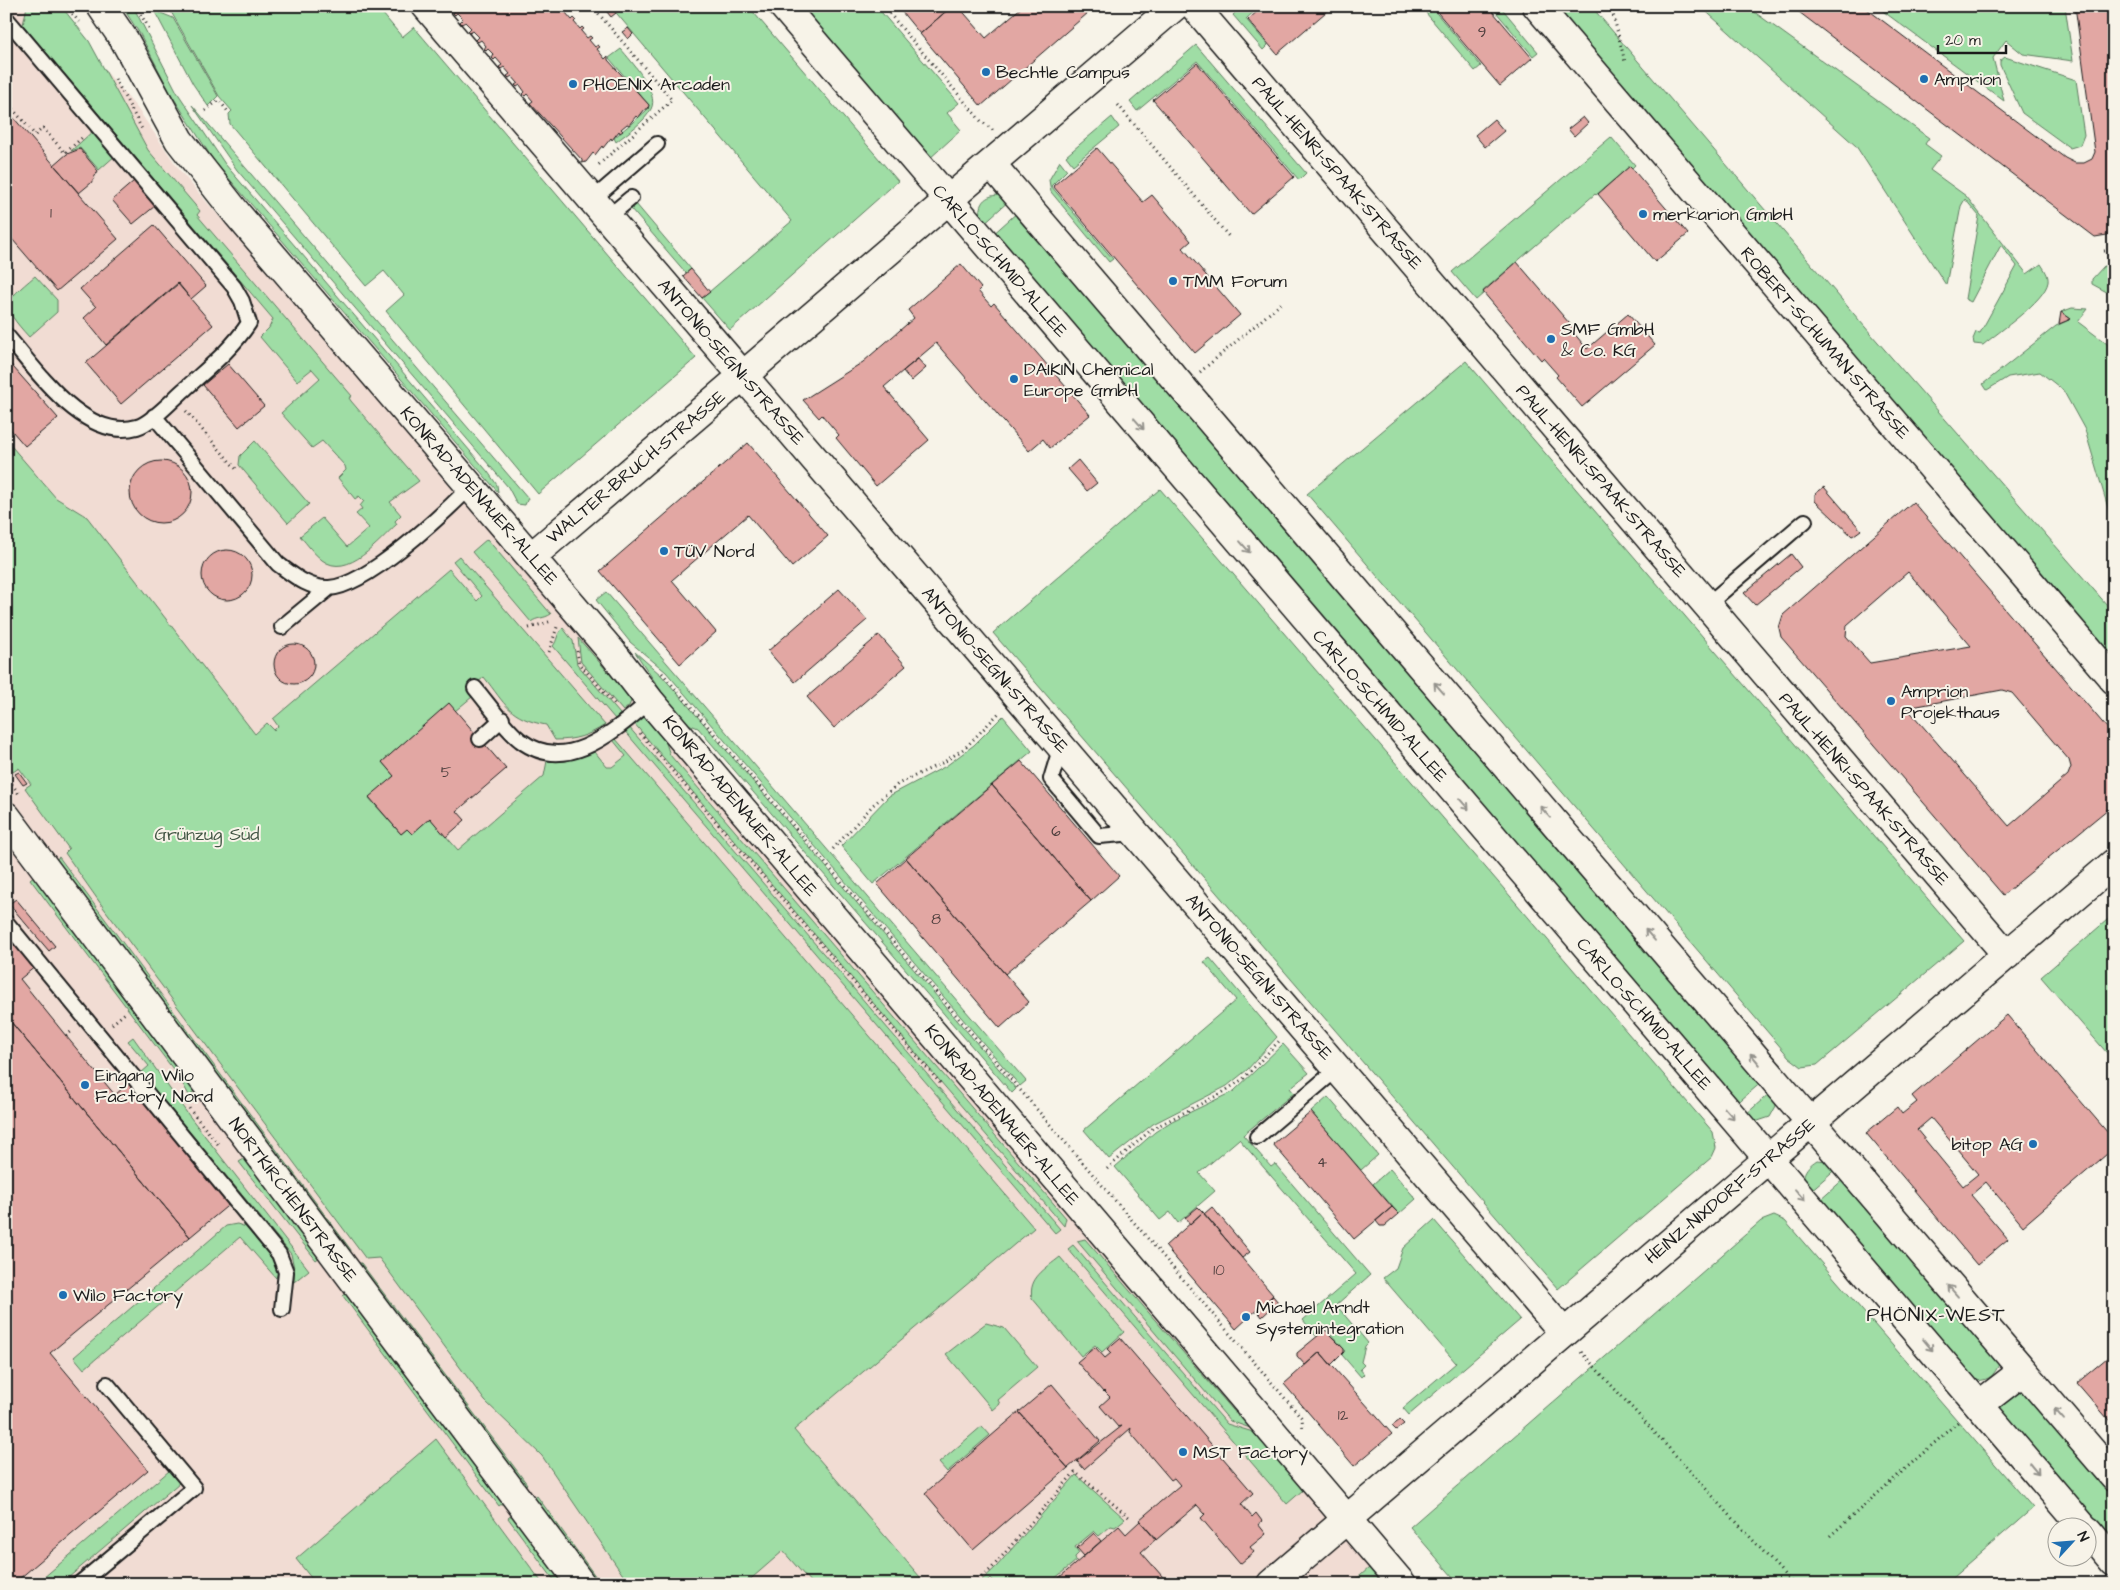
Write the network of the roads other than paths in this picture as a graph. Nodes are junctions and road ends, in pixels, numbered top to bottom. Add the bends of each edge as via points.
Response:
1 (426, 6) edge
2 (783, 6) edge
3 (1175, 6) edge
4 (1194, 6) edge
5 (1537, 6) edge
6 (103, 7) edge
7 (6, 18) edge
8 (656, 144) dead end
9 (1001, 157) junction
10 (631, 198) dead end
11 (948, 200) junction
12 (599, 209) junction
13 (6, 335) edge
14 (743, 376) junction
15 (154, 416) junction
16 (470, 487) junction
17 (1805, 521) dead end
18 (531, 557) junction
19 (328, 588) junction
20 (1707, 605) junction
21 (282, 627) dead end
22 (2114, 680) edge
23 (476, 688) dead end
24 (650, 701) junction
25 (502, 719) junction
26 (480, 739) dead end
27 (6, 816) edge
28 (2114, 863) edge
29 (6, 922) edge
30 (2007, 956) junction
31 (1337, 1068) junction
32 (1810, 1123) junction
33 (1256, 1137) dead end
34 (1768, 1158) junction
35 (282, 1309) dead end
36 (1564, 1333) junction
37 (2023, 1371) junction
38 (107, 1384) dead end
39 (1979, 1405) junction
40 (2114, 1477) edge
41 (2075, 1518) edge
42 (1347, 1521) junction
43 (2098, 1544) edge
44 (2114, 1562) edge
45 (79, 1584) edge
46 (580, 1584) edge
47 (1272, 1584) edge
48 (1402, 1584) edge

1 - 12 street, ANTONIO-SEGNI-STRASSE
2 - 11 street, CARLO-SCHMID-ALLEE
3 - 9 street, WALTER-BRUCH-STRASSE
4 - 20 street, PAUL-HENRI-SPAAK-STRASSE
5 - 22 street, ROBERT-SCHUMAN-STRASSE
6 - 16 street, KONRAD-ADENAUER-ALLEE via 193,160
7 - 15 lane via 234,287 242,302 249,323 237,342
8 - 12 lane
9 - 11 street, WALTER-BRUCH-STRASSE
32 -> 9 street via 1182,388
10 - 12 lane
11 - 14 street, WALTER-BRUCH-STRASSE
11 -> 34 street, CARLO-SCHMID-ALLEE
12 - 14 street, ANTONIO-SEGNI-STRASSE
13 - 15 lane via 65,403 97,424 138,427
14 - 18 street, WALTER-BRUCH-STRASSE
14 - 31 street, ANTONIO-SEGNI-STRASSE
15 - 19 lane via 278,564 302,582
16 - 18 street, KONRAD-ADENAUER-ALLEE
16 - 19 lane via 386,560 351,582
17 - 20 lane
18 - 24 street, KONRAD-ADENAUER-ALLEE
19 - 21 lane
20 - 30 street, PAUL-HENRI-SPAAK-STRASSE
23 - 25 lane
24 - 25 lane via 603,740 562,753 536,749 519,740
24 - 42 street, KONRAD-ADENAUER-ALLEE
25 - 26 lane
27 - 46 street, NORTKIRCHENSTRASSE
28 - 30 street, HEINZ-NIXDORF-STRASSE
29 - 35 lane via 279,1254 286,1272
30 - 32 street, HEINZ-NIXDORF-STRASSE
31 - 33 lane
31 - 36 street, ANTONIO-SEGNI-STRASSE
32 - 34 street, HEINZ-NIXDORF-STRASSE
37 -> 32 street
34 - 36 street, HEINZ-NIXDORF-STRASSE
34 -> 39 street, CARLO-SCHMID-ALLEE
36 - 42 street, HEINZ-NIXDORF-STRASSE
37 - 39 street
40 -> 37 street
38 - 45 lane via 194,1488
39 -> 41 street, CARLO-SCHMID-ALLEE
42 - 47 street, HEINZ-NIXDORF-STRASSE
42 - 48 street, KONRAD-ADENAUER-ALLEE
43 - 44 street

